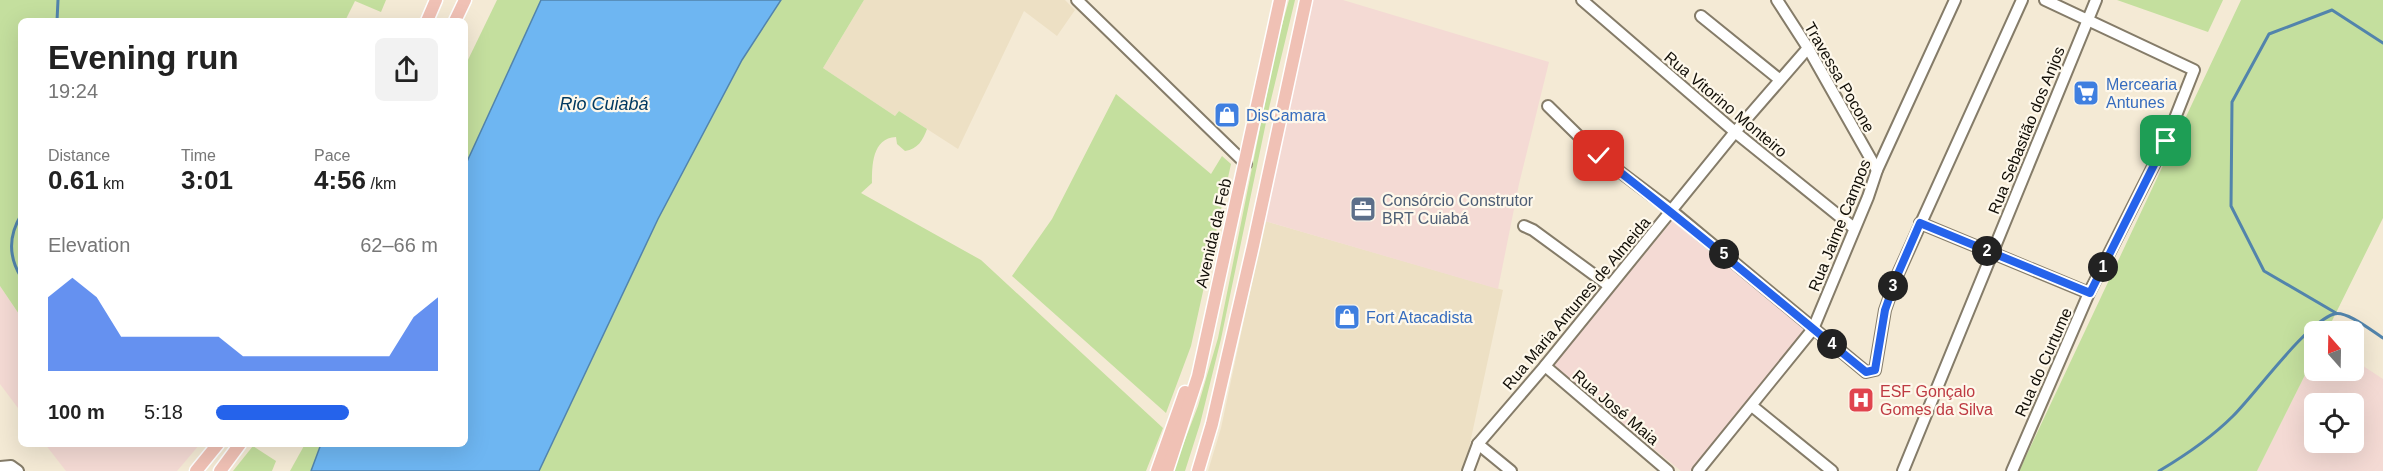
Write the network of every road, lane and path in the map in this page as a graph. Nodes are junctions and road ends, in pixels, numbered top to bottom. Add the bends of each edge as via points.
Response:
1 (436, 0) edge
2 (465, 0) edge
3 (1077, 0) edge
4 (1280, 0) edge
5 (1306, 0) edge
6 (1582, 0) edge
7 (1777, 0) edge
8 (1955, 0) edge
9 (2022, 0) edge
10 (2046, 0) edge
11 (2096, 0) edge
12 (1701, 16) dead end
13 (428, 18) edge
14 (456, 18) edge
15 (2088, 20) junction
16 (1808, 48) junction
17 (1779, 79) junction
18 (1548, 106) dead end
19 (1735, 132) junction
20 (1246, 164) junction
21 (1877, 170) junction
22 (1672, 211) junction
23 (1920, 223) junction
24 (1524, 226) dead end
25 (1854, 228) junction
26 (1992, 253) junction
27 (1608, 285) junction
28 (2090, 293) junction
29 (1813, 329) junction
30 (1206, 338) junction
31 (1545, 366) junction
32 (1752, 406) junction
33 (1478, 444) junction
34 (216, 447) edge
35 (238, 447) edge
36 (0, 466) edge
37 (18, 471) edge
38 (196, 471) edge
39 (220, 471) edge
40 (1157, 471) edge
41 (1167, 471) edge
42 (1198, 471) edge
43 (1468, 471) edge
44 (1511, 471) edge
45 (1668, 471) edge
46 (1698, 471) edge
47 (1832, 471) edge
48 (1903, 471) edge
49 (2012, 471) edge

1 - 13 main road
2 - 14 main road
3 - 20 street
4 - 20 main road, Avenida da Feb
5 - 42 main road via 1253,246
6 - 19 street, Rua Vitorino Monteiro
7 - 16 street, Travessa Pocone
8 - 21 street, Rua Jaime Campos
9 - 23 street
10 - 15 street
11 - 15 street, Rua Sebastião dos Anjos
12 - 17 street
15 - 26 street, Rua Sebastião dos Anjos
15 - 28 street, Rua do Curtume via 2194,70 2166,141
16 - 17 street, Rua Maria Antunes de Almeida
16 - 21 street, Travessa Pocone
17 - 19 street, Rua Maria Antunes de Almeida
18 - 22 street via 1599,156
19 - 22 street, Rua Maria Antunes de Almeida
19 - 25 street, Rua Vitorino Monteiro
20 - 30 main road, Avenida da Feb
21 - 25 street, Rua Jaime Campos
22 - 27 street, Rua Maria Antunes de Almeida
22 - 29 street
23 - 26 street
23 - 29 street via 1885,310 1875,370 1866,372
24 - 27 street
25 - 29 street, Rua Jaime Campos
26 - 28 street
26 - 48 street, Rua Sebastião dos Anjos
27 - 31 street, Rua Maria Antunes de Almeida
28 - 49 street, Rua do Curtume
29 - 32 street, Rua Jaime Campos
30 - 40 main road
30 - 41 main road, Avenida da Feb via 1198,376
31 - 33 street, Rua Maria Antunes de Almeida
31 - 45 street, Rua José Maia
32 - 46 street, Rua Jaime Campos
32 - 47 street
33 - 43 street, Rua Maria Antunes de Almeida
33 - 44 street
34 - 38 main road
35 - 39 main road
36 - 37 street

